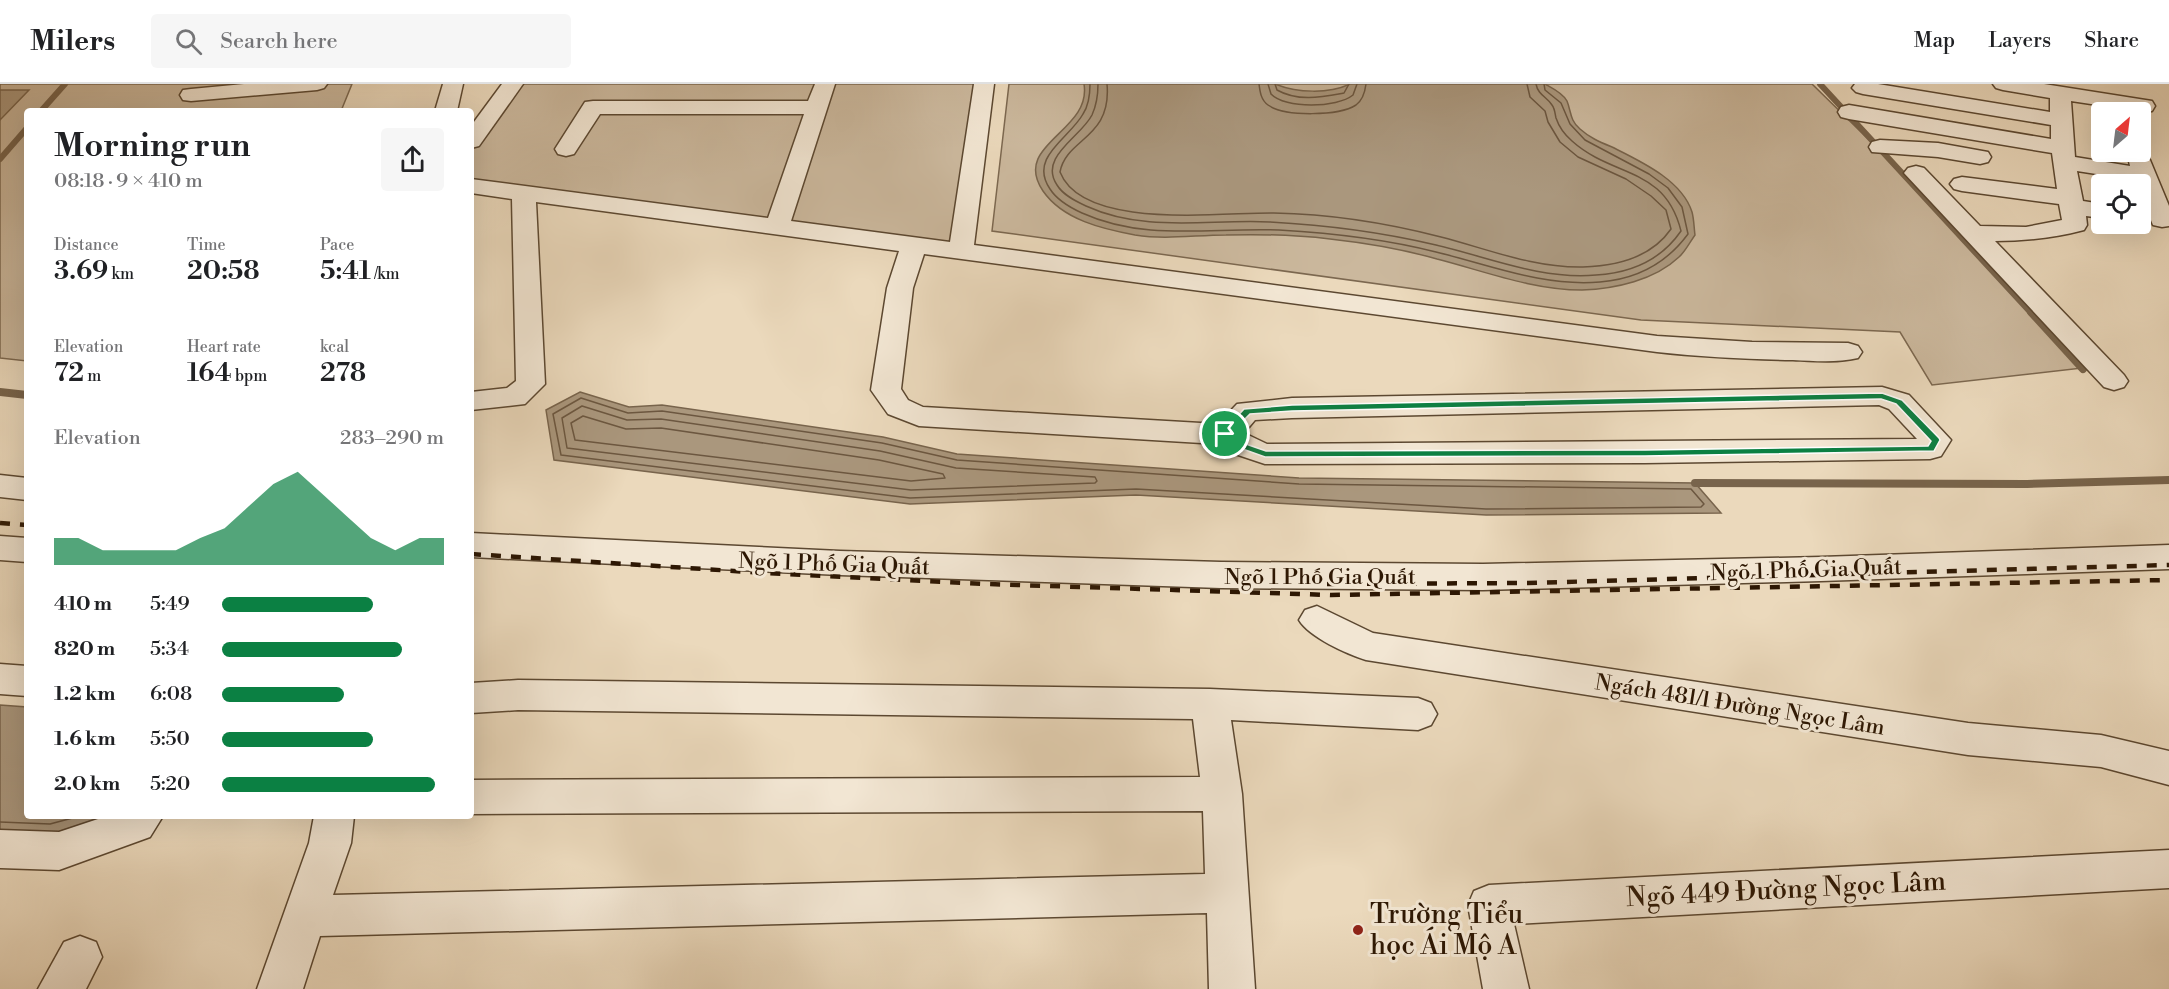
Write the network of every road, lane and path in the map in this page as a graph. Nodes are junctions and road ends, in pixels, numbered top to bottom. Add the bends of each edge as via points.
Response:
1 (310, 84) edge
2 (453, 84) edge
3 (513, 84) edge
4 (825, 84) edge
5 (984, 84) edge
6 (2003, 84) edge
7 (2098, 84) edge
8 (244, 87) edge
9 (1863, 88) dead end
10 (2052, 90) edge
11 (191, 95) dead end
12 (2100, 102) edge
13 (2140, 102) edge
14 (289, 108) edge
15 (447, 108) edge
16 (817, 108) junction
17 (1849, 111) dead end
18 (2062, 120) junction
19 (474, 137) edge
20 (1880, 147) dead end
21 (566, 149) dead end
22 (1996, 159) dead end
23 (2059, 162) junction
24 (1916, 173) dead end
25 (2131, 174) edge
26 (2169, 175) edge
27 (2151, 177) edge
28 (1962, 184) dead end
29 (474, 186) edge
30 (2151, 188) edge
31 (524, 193) junction
32 (2071, 202) junction
33 (2091, 208) edge
34 (2157, 219) edge
35 (777, 227) junction
36 (1975, 233) junction
37 (914, 245) junction
38 (961, 251) junction
39 (1848, 352) dead end
40 (2114, 381) dead end
41 (474, 400) edge
42 (1225, 434) junction
43 (0, 486) edge
44 (24, 489) edge
45 (474, 545) edge
46 (0, 548) edge
47 (24, 550) edge
48 (2169, 557) edge
49 (1317, 620) dead end
50 (0, 679) edge
51 (24, 681) edge
52 (474, 698) edge
53 (1210, 704) junction
54 (1418, 714) dead end
55 (2169, 768) edge
56 (1222, 794) junction
57 (474, 797) edge
58 (140, 819) edge
59 (334, 819) edge
60 (0, 849) edge
61 (2169, 869) edge
62 (1227, 893) junction
63 (307, 916) junction
64 (280, 989) edge
65 (1232, 989) edge
66 (1506, 989) edge

1 - 8 street
1 - 14 street
2 - 15 street
3 - 19 street
4 - 16 street
5 - 38 street
6 - 10 street
7 - 13 street
8 - 11 street
9 - 18 street
10 - 12 street
10 - 18 street
16 - 21 street via 592,107
16 - 35 street
17 - 23 street
18 - 23 street
20 - 22 street
23 - 25 street
23 - 32 street
24 - 36 street
26 - 27 street
28 - 32 street
29 - 31 street
30 - 34 street
31 - 35 street
31 - 41 street via 531,384 515,398
32 - 33 street
32 - 36 street via 2075,225 2026,234
35 - 37 street
36 - 40 street
37 - 38 street
37 - 42 street via 900,288 886,390 898,407 919,416
38 - 39 street via 1657,344 1726,350
42 - 42 street via 1240,445 1265,454 1930,449 1936,440 1899,402 1882,396 1292,408 1247,411
43 - 44 street
45 - 48 street, Ngõ 1 Phố Gia Quất via 840,563 1221,575 1483,577
46 - 47 street
49 - 55 street, Ngách 481/1 Đường Ngọc Lâm via 1366,646 1968,739 2102,752
50 - 51 street
52 - 53 street via 518,695
53 - 54 street
53 - 56 street
56 - 57 street
56 - 62 street
58 - 60 street via 136,824 59,851
59 - 63 street
61 - 66 street, Ngõ 449 Đường Ngọc Lâm via 1489,905
62 - 63 street
62 - 65 street
63 - 64 street

